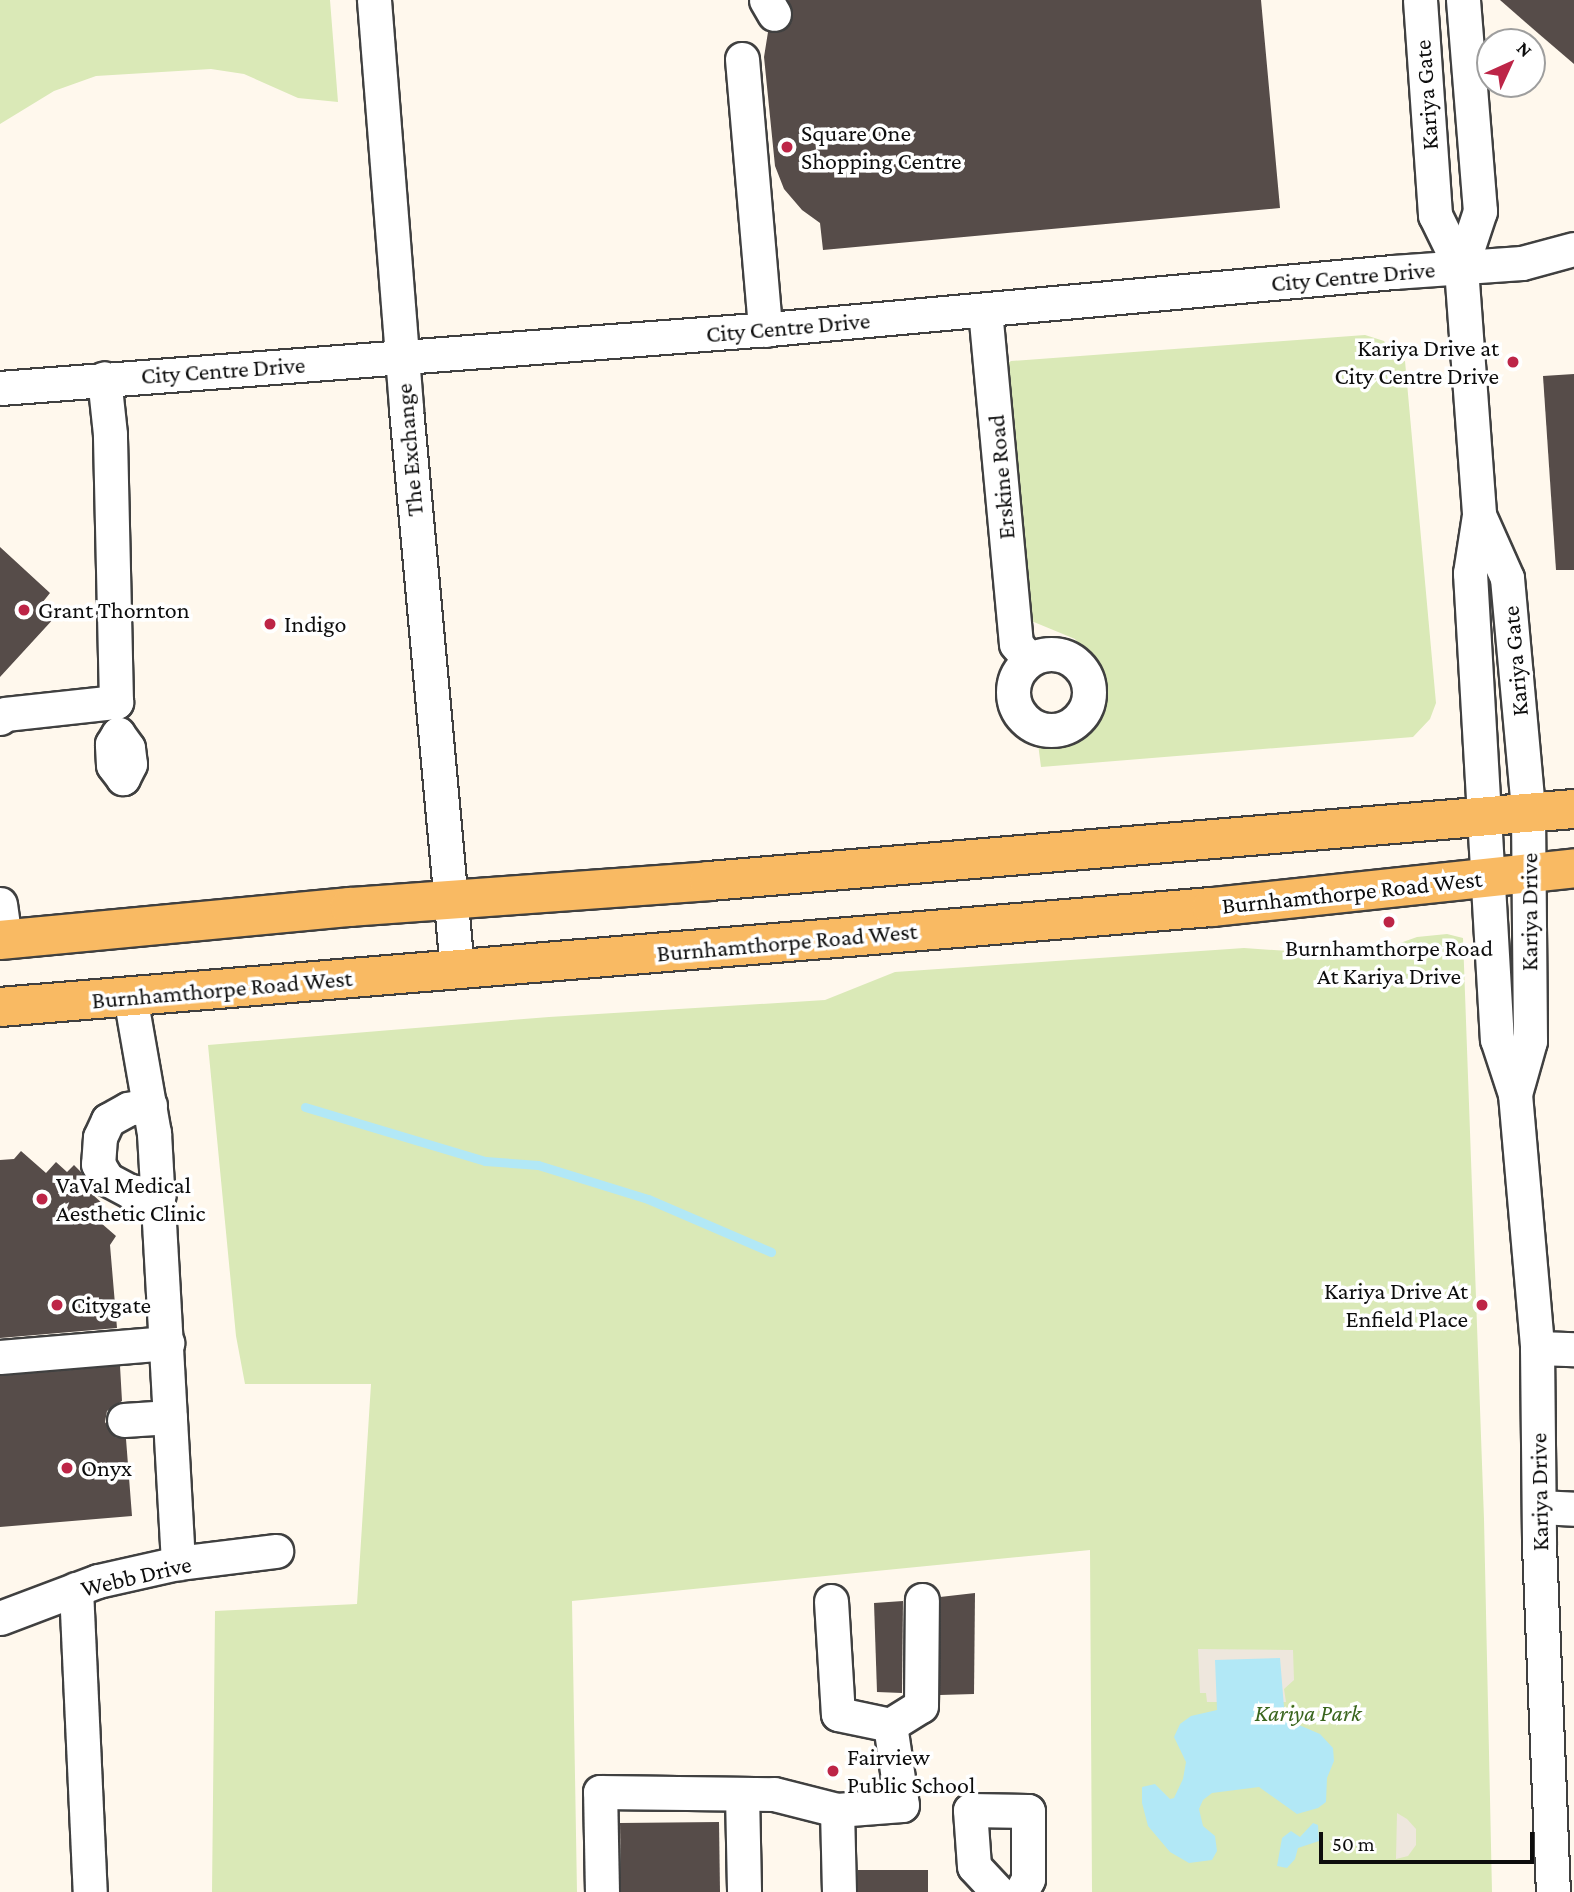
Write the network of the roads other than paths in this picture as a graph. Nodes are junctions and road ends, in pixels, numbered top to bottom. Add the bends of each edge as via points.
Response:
1 (374, 0) edge
2 (1420, 0) edge
3 (1463, 0) edge
4 (742, 59) dead end
5 (1574, 249) edge
6 (1461, 268) junction
7 (985, 310) junction
8 (765, 330) junction
9 (401, 357) junction
10 (104, 378) junction
11 (0, 388) edge
12 (1479, 515) junction
13 (1023, 652) dead end
14 (0, 718) edge
15 (1574, 809) edge
16 (1528, 811) junction
17 (1484, 816) junction
18 (1574, 869) edge
19 (1530, 874) junction
20 (1488, 878) junction
21 (448, 900) junction
22 (2, 927) edge
23 (457, 970) junction
24 (130, 996) junction
25 (0, 1007) edge
26 (1515, 1094) junction
27 (150, 1105) junction
28 (159, 1195) junction
29 (167, 1343) junction
30 (1537, 1348) junction
31 (1574, 1349) edge
32 (0, 1357) edge
33 (170, 1417) junction
34 (124, 1420) dead end
35 (1539, 1507) junction
36 (1574, 1509) edge
37 (276, 1550) dead end
38 (178, 1563) junction
39 (76, 1589) junction
40 (922, 1600) dead end
41 (831, 1601) dead end
42 (0, 1618) edge
43 (890, 1725) junction
44 (742, 1794) junction
45 (837, 1810) junction
46 (1560, 1886) edge
47 (90, 1892) edge
48 (602, 1892) edge
49 (744, 1892) edge
50 (839, 1892) edge
51 (998, 1892) edge
52 (1021, 1892) edge

1 - 9 street, The Exchange
2 - 6 street, Kariya Gate via 1435,215
3 - 6 street, Kariya Gate via 1480,211
4 - 8 street
5 - 6 street, City Centre Drive via 1522,264
6 - 7 street, City Centre Drive
6 - 12 street, Kariya Gate
7 - 8 street, City Centre Drive
7 - 13 street, Erskine Road
8 - 9 street, City Centre Drive
9 - 10 street, City Centre Drive
9 - 21 street, The Exchange
10 - 11 street, City Centre Drive
10 - 14 street via 110,434 116,702
12 - 16 street, Kariya Gate via 1507,578
12 - 17 street, Kariya Gate via 1470,573
15 - 16 main road
16 - 17 main road
16 - 19 street, Kariya Drive
17 - 20 street, Kariya Drive
17 - 21 main road
18 - 19 main road, Burnhamthorpe Road West
19 - 20 main road, Burnhamthorpe Road West
19 - 26 street, Kariya Drive via 1530,1041
20 - 23 main road, Burnhamthorpe Road West via 1212,907
20 - 26 street, Kariya Drive via 1497,1039
21 - 22 main road
21 - 23 street, The Exchange
23 - 24 main road, Burnhamthorpe Road West
24 - 25 main road, Burnhamthorpe Road West
24 - 27 street
26 - 30 street, Kariya Drive
27 - 28 street
27 - 28 street via 128,1109 108,1120 100,1138 98,1164 107,1179 130,1191
28 - 29 street
29 - 32 street
29 - 33 street
30 - 31 street
30 - 35 street, Kariya Drive
33 - 34 street
33 - 38 street
35 - 36 street
35 - 46 street, Kariya Drive
37 - 38 street, Webb Drive
38 - 39 street, Webb Drive
39 - 42 street, Webb Drive
39 - 47 street
40 - 43 street via 921,1706
41 - 43 street via 838,1714
43 - 45 street via 902,1805
44 - 45 street via 774,1794
44 - 48 street via 600,1792
44 - 49 street
45 - 50 street
51 - 52 street via 974,1866 970,1810 1028,1811 1028,1879

